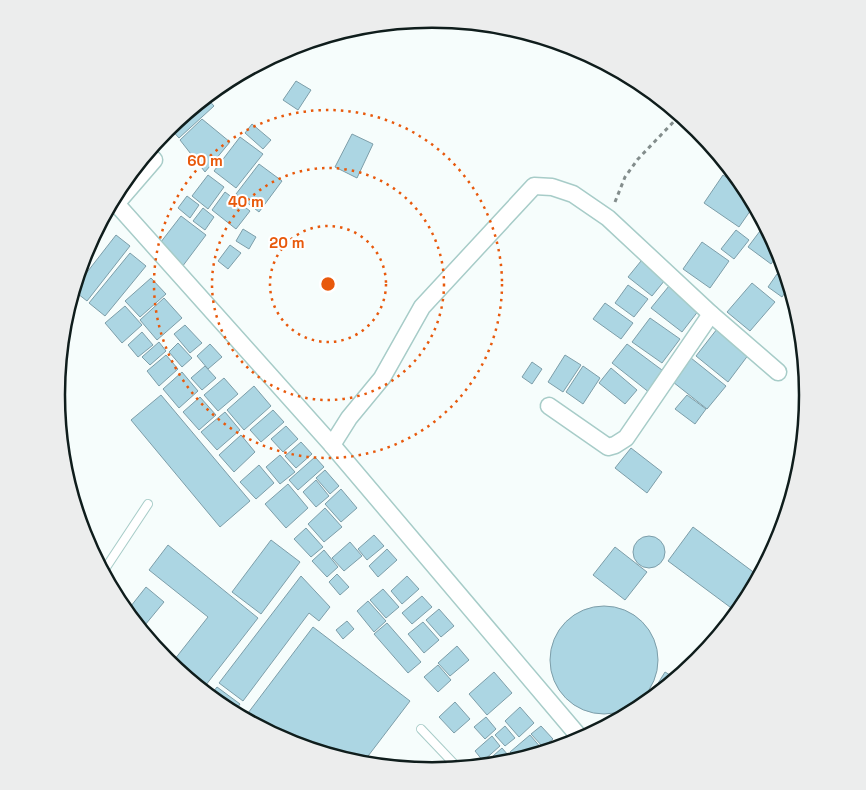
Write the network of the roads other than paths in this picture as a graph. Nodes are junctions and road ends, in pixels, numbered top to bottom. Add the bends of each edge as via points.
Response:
1 (152, 158) edge
2 (134, 181) edge
3 (118, 206) edge
4 (711, 314) junction
5 (778, 372) dead end
6 (549, 406) dead end
7 (332, 446) junction
8 (148, 504) dead end
9 (107, 566) edge
10 (422, 729) dead end
11 (577, 734) edge
12 (453, 762) edge

1 - 2 street
3 - 7 street
4 - 5 street
4 - 6 street via 626,438 615,445 608,447
4 - 7 street via 608,218 573,194 552,187 534,186 422,307 382,378 349,418
7 - 11 street
8 - 9 lane
10 - 12 lane

